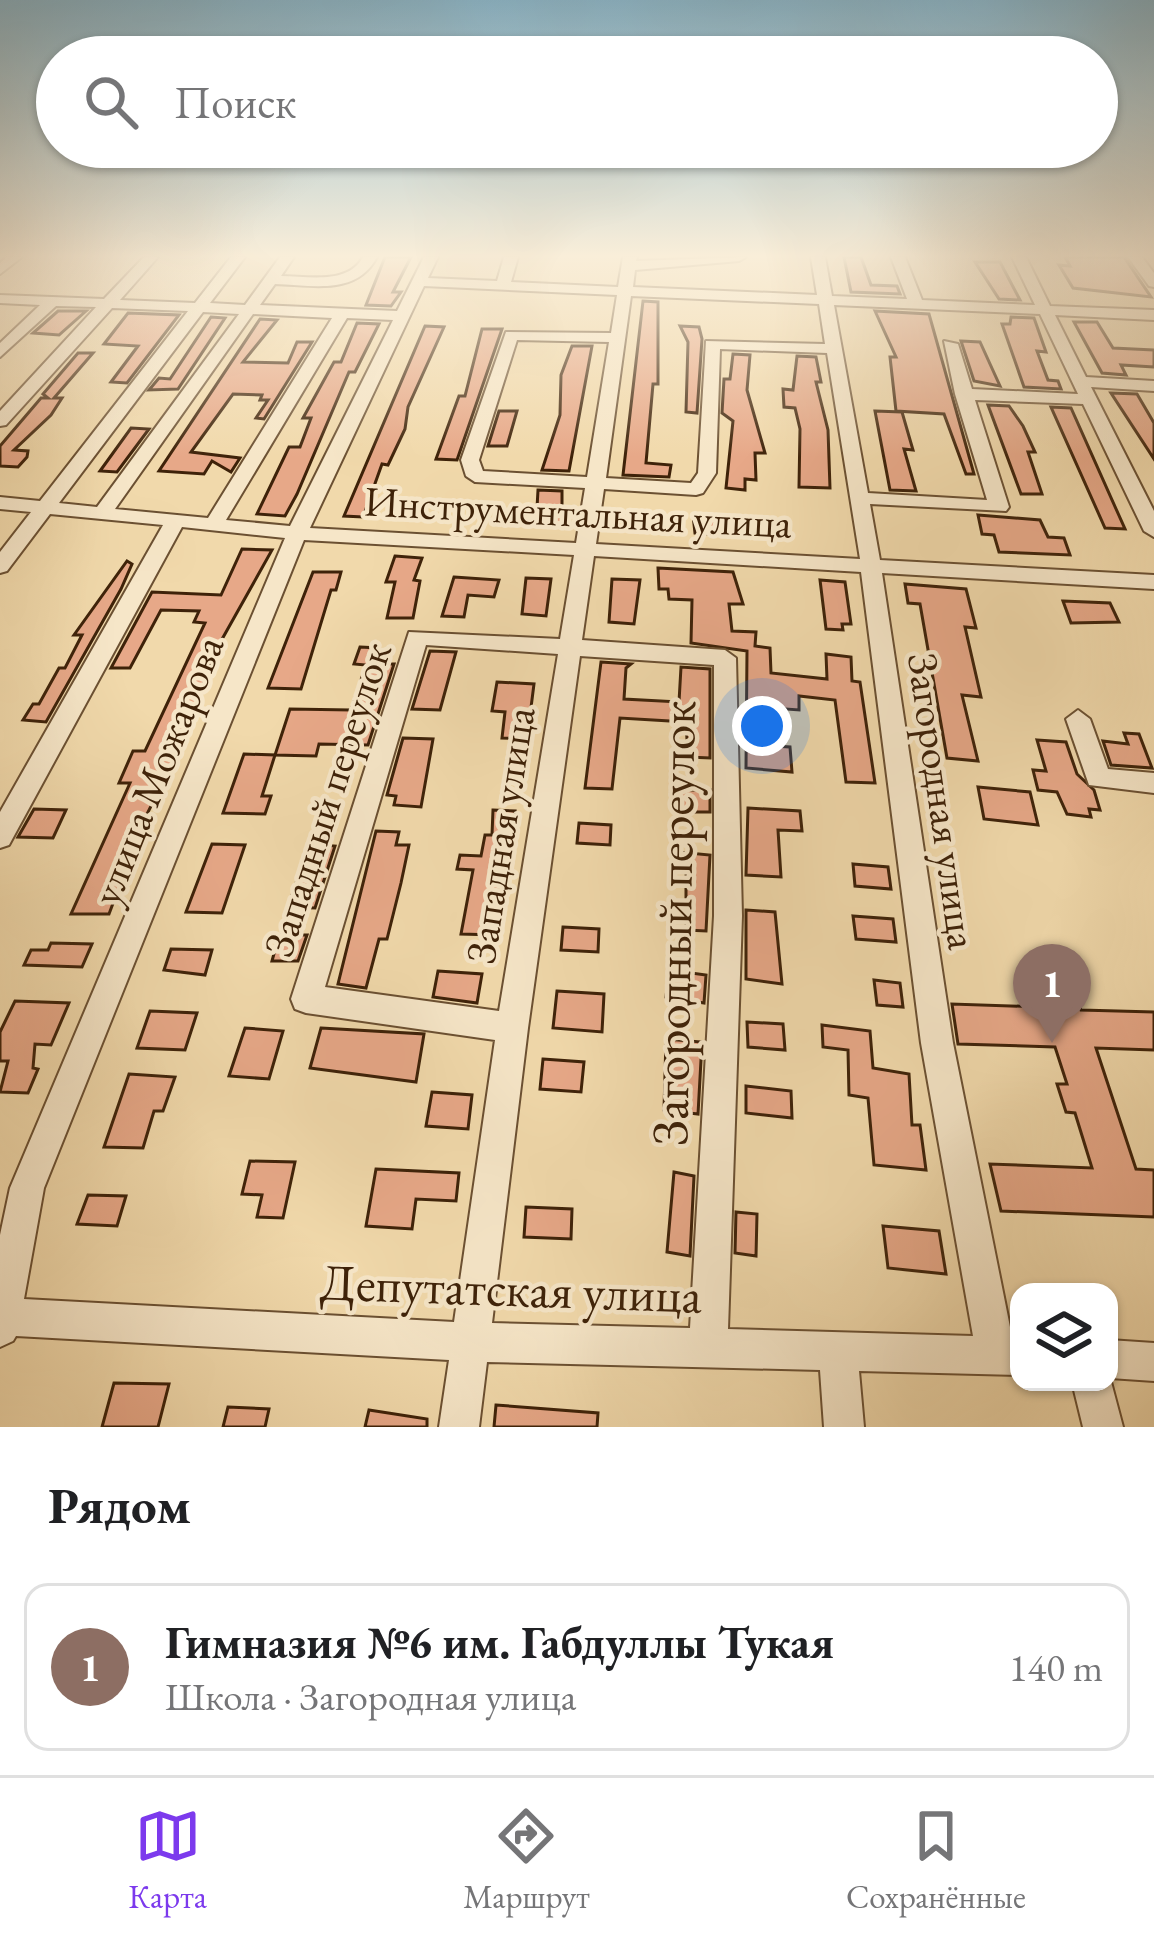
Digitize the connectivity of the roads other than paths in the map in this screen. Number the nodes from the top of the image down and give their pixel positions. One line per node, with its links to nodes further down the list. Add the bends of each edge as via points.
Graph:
1 (30, 324): 13 (street)
2 (91, 324): 18 (street)
3 (184, 324): 23 (street)
4 (241, 324): 24 (street)
5 (336, 324): 26 (street)
6 (399, 324): 28 (street, улица Можарова)
7 (618, 324): 10 (street, Западная улица)
8 (829, 324): 12 (street, Загородная улица)
9 (1055, 324): 14 (street)
10 (615, 338): 19 (street, Западная улица); 19 (street, via 512,335 469,465 475,476)
11 (950, 344): 16 (street)
12 (833, 350): 19 (street, via 712,344 704,483); 21 (street, Загородная улица)
13 (0, 352)
14 (1078, 381): 15 (street); 17 (street)
15 (1154, 386)
16 (963, 394): 17 (street); 21 (street, via 999,507)
17 (1088, 399): 20 (street)
18 (0, 421)
19 (593, 484): 29 (street, Западная улица)
20 (1144, 492): 27 (street)
21 (859, 498): 30 (street, Загородная улица)
22 (0, 502): 23 (street, Инструментальная улица)
23 (44, 506): 24 (street, Инструментальная улица); 31 (street)
24 (104, 512): 25 (street, Инструментальная улица)
25 (175, 522): 26 (street, Инструментальная улица); 36 (street)
26 (213, 526): 28 (street, Инструментальная улица)
27 (1154, 530)
28 (297, 533): 29 (street, Инструментальная улица); 38 (street, улица Можарова, via 27,1188)
29 (583, 548): 30 (street, Инструментальная улица); 33 (street, Западная улица)
30 (870, 563): 32 (street, Инструментальная улица); 42 (street, Загородная улица, via 937,1043)
31 (0, 566)
32 (1154, 582)
33 (572, 646): 37 (street, Западная улица); 37 (street, Западный переулок, via 417,638 306,999); 40 (street, Загородный переулок, via 725,658 728,916)
34 (1078, 718): 35 (street, via 1098,778)
35 (1154, 783)
36 (0, 837)
37 (512, 1028): 39 (street, Западная улица)
38 (1, 1320): 39 (street, Депутатская улица)
39 (470, 1342): 40 (street, Депутатская улица); 46 (street, Западная улица)
40 (708, 1344): 41 (street, Депутатская улица)
41 (838, 1354): 42 (street, Депутатская улица); 47 (street)
42 (1007, 1355)
43 (1118, 1360): 44 (street)
44 (1154, 1362)
45 (1094, 1391): 48 (street)
46 (459, 1427)
47 (844, 1427)
48 (1103, 1427)

